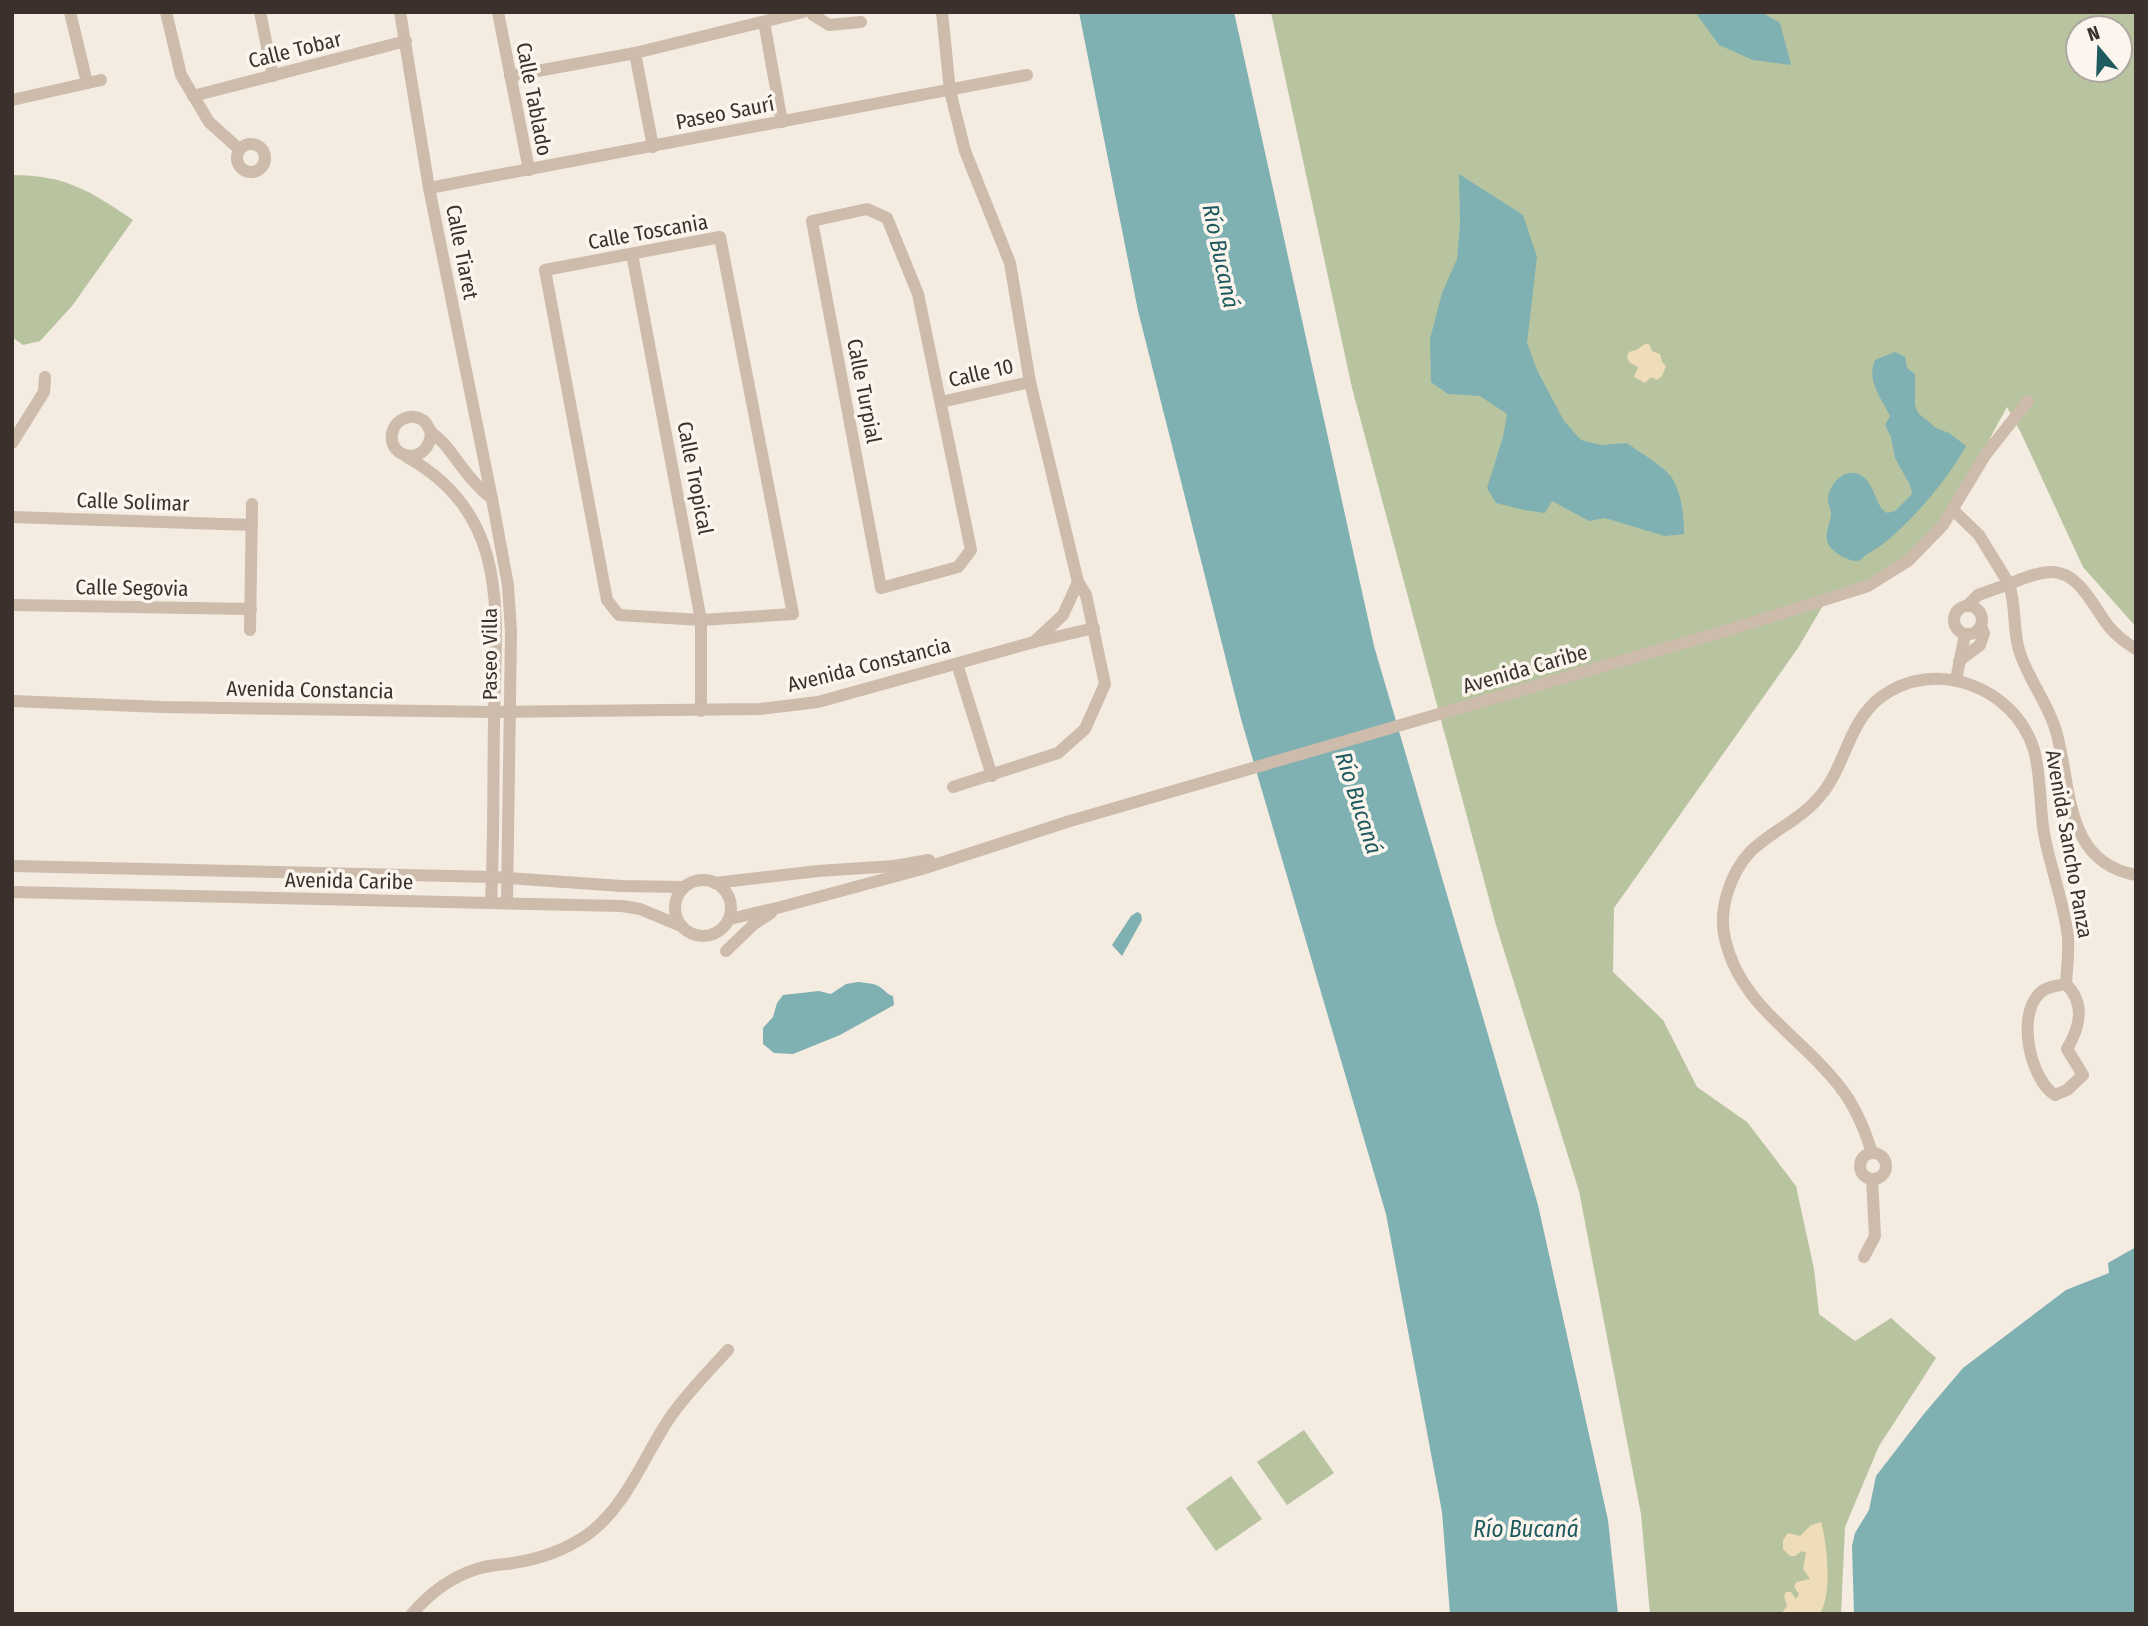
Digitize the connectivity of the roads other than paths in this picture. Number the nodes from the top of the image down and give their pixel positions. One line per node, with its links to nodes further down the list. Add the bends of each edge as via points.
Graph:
1 (70, 12): 17 (street)
2 (166, 12): 19 (street, via 181,75)
3 (260, 12): 14 (street)
4 (400, 12): 11 (street, Calle Tiaret)
5 (498, 12): 15 (street, Calle Tablado)
6 (803, 12): 9 (street)
7 (812, 12): 10 (street, via 829,25)
8 (942, 12): 18 (street)
9 (764, 22): 12 (street); 21 (street)
10 (861, 22)
11 (406, 41): 14 (street, Calle Tobar); 25 (street, Calle Tiaret)
12 (635, 53): 15 (street); 22 (street)
13 (1027, 75): 18 (street, Paseo Saurí)
14 (273, 76): 19 (street, Calle Tobar)
15 (510, 76): 24 (street, Calle Tablado)
16 (101, 80): 17 (street)
17 (87, 83): 20 (street)
18 (950, 91): 21 (street, Paseo Saurí); 28 (street, via 965,151 1010,263)
19 (193, 96): 23 (street, via 209,122)
20 (12, 100)
21 (782, 122): 22 (street, Paseo Saurí)
22 (653, 148): 24 (street, Paseo Saurí)
23 (239, 149)
24 (529, 170): 25 (street, Paseo Saurí)
25 (429, 188): 33 (street, Calle Tiaret)
26 (632, 254): 46 (street, Calle Tropical); 46 (street, Calle Toscania, via 545,270 598,556 607,600 619,615); 46 (street, Calle Toscania, via 720,237 793,614)
27 (45, 377): 32 (street, via 44,392)
28 (1030, 382): 30 (street, Calle 10); 41 (street)
29 (2028, 401): 38 (street, Avenida Caribe, via 1986,454)
30 (941, 402): 30 (street, Calle Turpial, via 971,551 958,567 881,588 811,221 867,209 887,218 918,294)
31 (431, 431): 34 (street, via 425,451); 34 (street, via 417,417 397,422 391,441); 35 (street)
32 (12, 443)
33 (481, 446): 35 (street, via 477,454); 36 (street, Calle Tiaret)
34 (406, 456): 59 (street, Paseo Villa, via 432,470 453,492 483,542 492,572 498,638)
35 (457, 462): 36 (street)
36 (492, 499): 57 (street, Paseo Villa, via 508,585)
37 (252, 503): 40 (street)
38 (1952, 509): 42 (street, via 1979,535); 62 (street, Avenida Caribe, via 1908,561 1868,586)
39 (12, 517): 40 (street, Calle Solimar)
40 (252, 525): 45 (street)
41 (1078, 582): 48 (street, via 1086,594); 51 (street, via 1063,615)
42 (2009, 584): 44 (street, via 1978,595); 52 (street, via 2032,575 2063,574 2079,586 2114,632); 64 (street, via 2018,649 2053,722 2078,828 2101,860)
43 (12, 605): 45 (street, Calle Segovia)
44 (1966, 606): 47 (street, via 1979,611); 50 (street, via 1954,619)
45 (251, 609): 49 (street)
46 (701, 620): 58 (street, Calle Tropical)
47 (1980, 627): 50 (street); 53 (street, via 1982,641)
48 (1094, 628): 51 (street, Avenida Constancia); 60 (street, via 1105,684 1085,729 1058,753)
49 (250, 629)
50 (1965, 634): 53 (street)
51 (1034, 642): 54 (street, Avenida Constancia)
52 (2136, 649)
53 (1959, 661): 55 (street)
54 (957, 664): 58 (street, Avenida Constancia, via 818,702); 60 (street)
55 (1956, 680): 76 (street, Avenida Sancho Panza, via 1987,692 2010,708 2034,751 2043,829 2067,932); 77 (street, Avenida Sancho Panza, via 1907,683 1870,706 1821,795 1752,851 1735,875 1724,908 1725,940 1748,990 1840,1087)
56 (12, 701): 59 (street, Avenida Constancia)
57 (509, 711): 58 (street, Avenida Constancia); 59 (street, Avenida Constancia); 66 (street, Paseo Villa)
58 (701, 711)
59 (494, 712): 65 (street, Paseo Villa)
60 (992, 776): 61 (street)
61 (953, 787)
62 (954, 858): 67 (street, Avenida Caribe); 72 (street, Avenida Caribe)
63 (12, 866): 65 (street, Avenida Caribe)
64 (2136, 875)
65 (493, 877): 66 (street, Avenida Caribe); 70 (street, Paseo Villa)
66 (508, 877): 68 (street, Avenida Caribe); 71 (street, Paseo Villa)
67 (715, 883): 68 (street, via 699,880); 73 (street, via 731,902)
68 (684, 887): 74 (street, via 675,910)
69 (12, 892): 70 (street, Avenida Caribe)
70 (491, 902): 71 (street, Avenida Caribe)
71 (507, 903): 74 (street, Avenida Caribe, via 622,906)
72 (780, 908): 73 (street, Avenida Caribe); 75 (street, via 754,924)
73 (730, 919): 74 (street, via 710,936 692,934)
74 (681, 926)
75 (726, 951)
76 (2066, 984): 76 (street, Avenida Sancho Panza, via 2040,992 2028,1031 2032,1061 2055,1095 2082,1075 2067,1049 2080,1018 2076,996)
77 (1872, 1153): 78 (street, via 1860,1164 1864,1175); 78 (street, via 1883,1158 1886,1166 1883,1174)
78 (1872, 1179): 79 (street, via 1875,1236)
79 (1864, 1257)
80 (728, 1350): 81 (street, via 670,1417 602,1523 554,1553 459,1576 441,1586)
81 (412, 1614)

